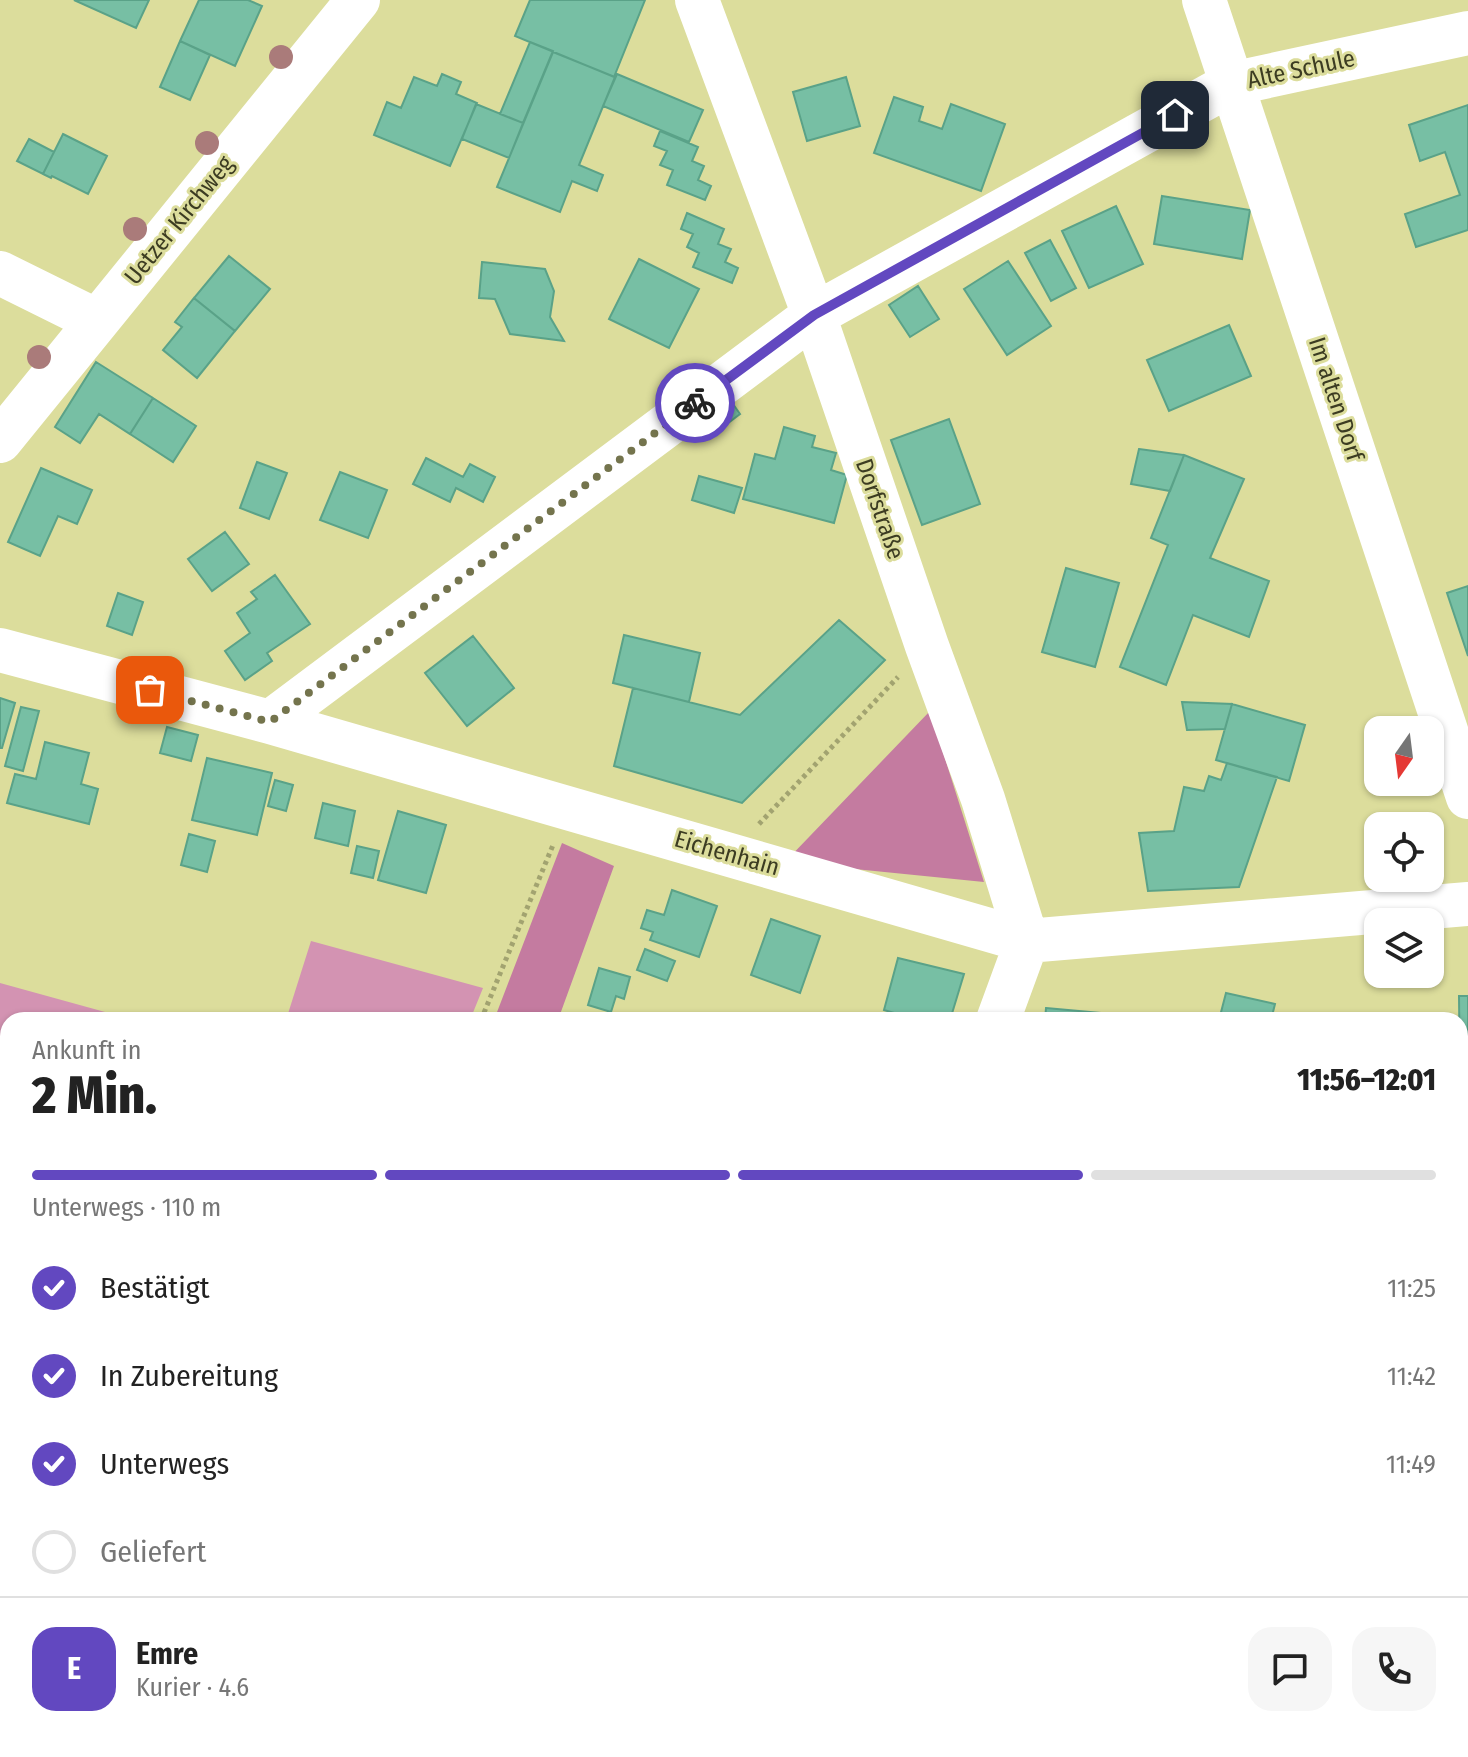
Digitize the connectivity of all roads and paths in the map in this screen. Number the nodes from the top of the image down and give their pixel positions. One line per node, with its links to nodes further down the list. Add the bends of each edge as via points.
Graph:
1 (358, 0): 8 (street, Uetzer Kirchweg)
2 (697, 0): 7 (street, Dorfstraße)
3 (1204, 0): 5 (street, Im alten Dorf)
4 (1468, 33): 5 (street, Alte Schule)
5 (1231, 84): 7 (street, Alte Schule); 13 (street, Im alten Dorf)
6 (0, 273): 8 (street)
7 (814, 315): 10 (street, Dorfstraße); 12 (street, Alte Schule)
8 (97, 321): 9 (street, Uetzer Kirchweg)
9 (0, 441)
10 (927, 646): 15 (path); 17 (street, Dorfstraße)
11 (0, 650): 12 (street, Eichenhain)
12 (270, 722): 14 (street, Eichenhain)
13 (1468, 797)
14 (568, 807): 15 (street, Eichenhain); 18 (path)
15 (731, 854): 17 (street, Eichenhain)
16 (1468, 904): 17 (street, Eichenhain)
17 (1027, 941): 19 (street)
18 (484, 1012)
19 (1001, 1012)

